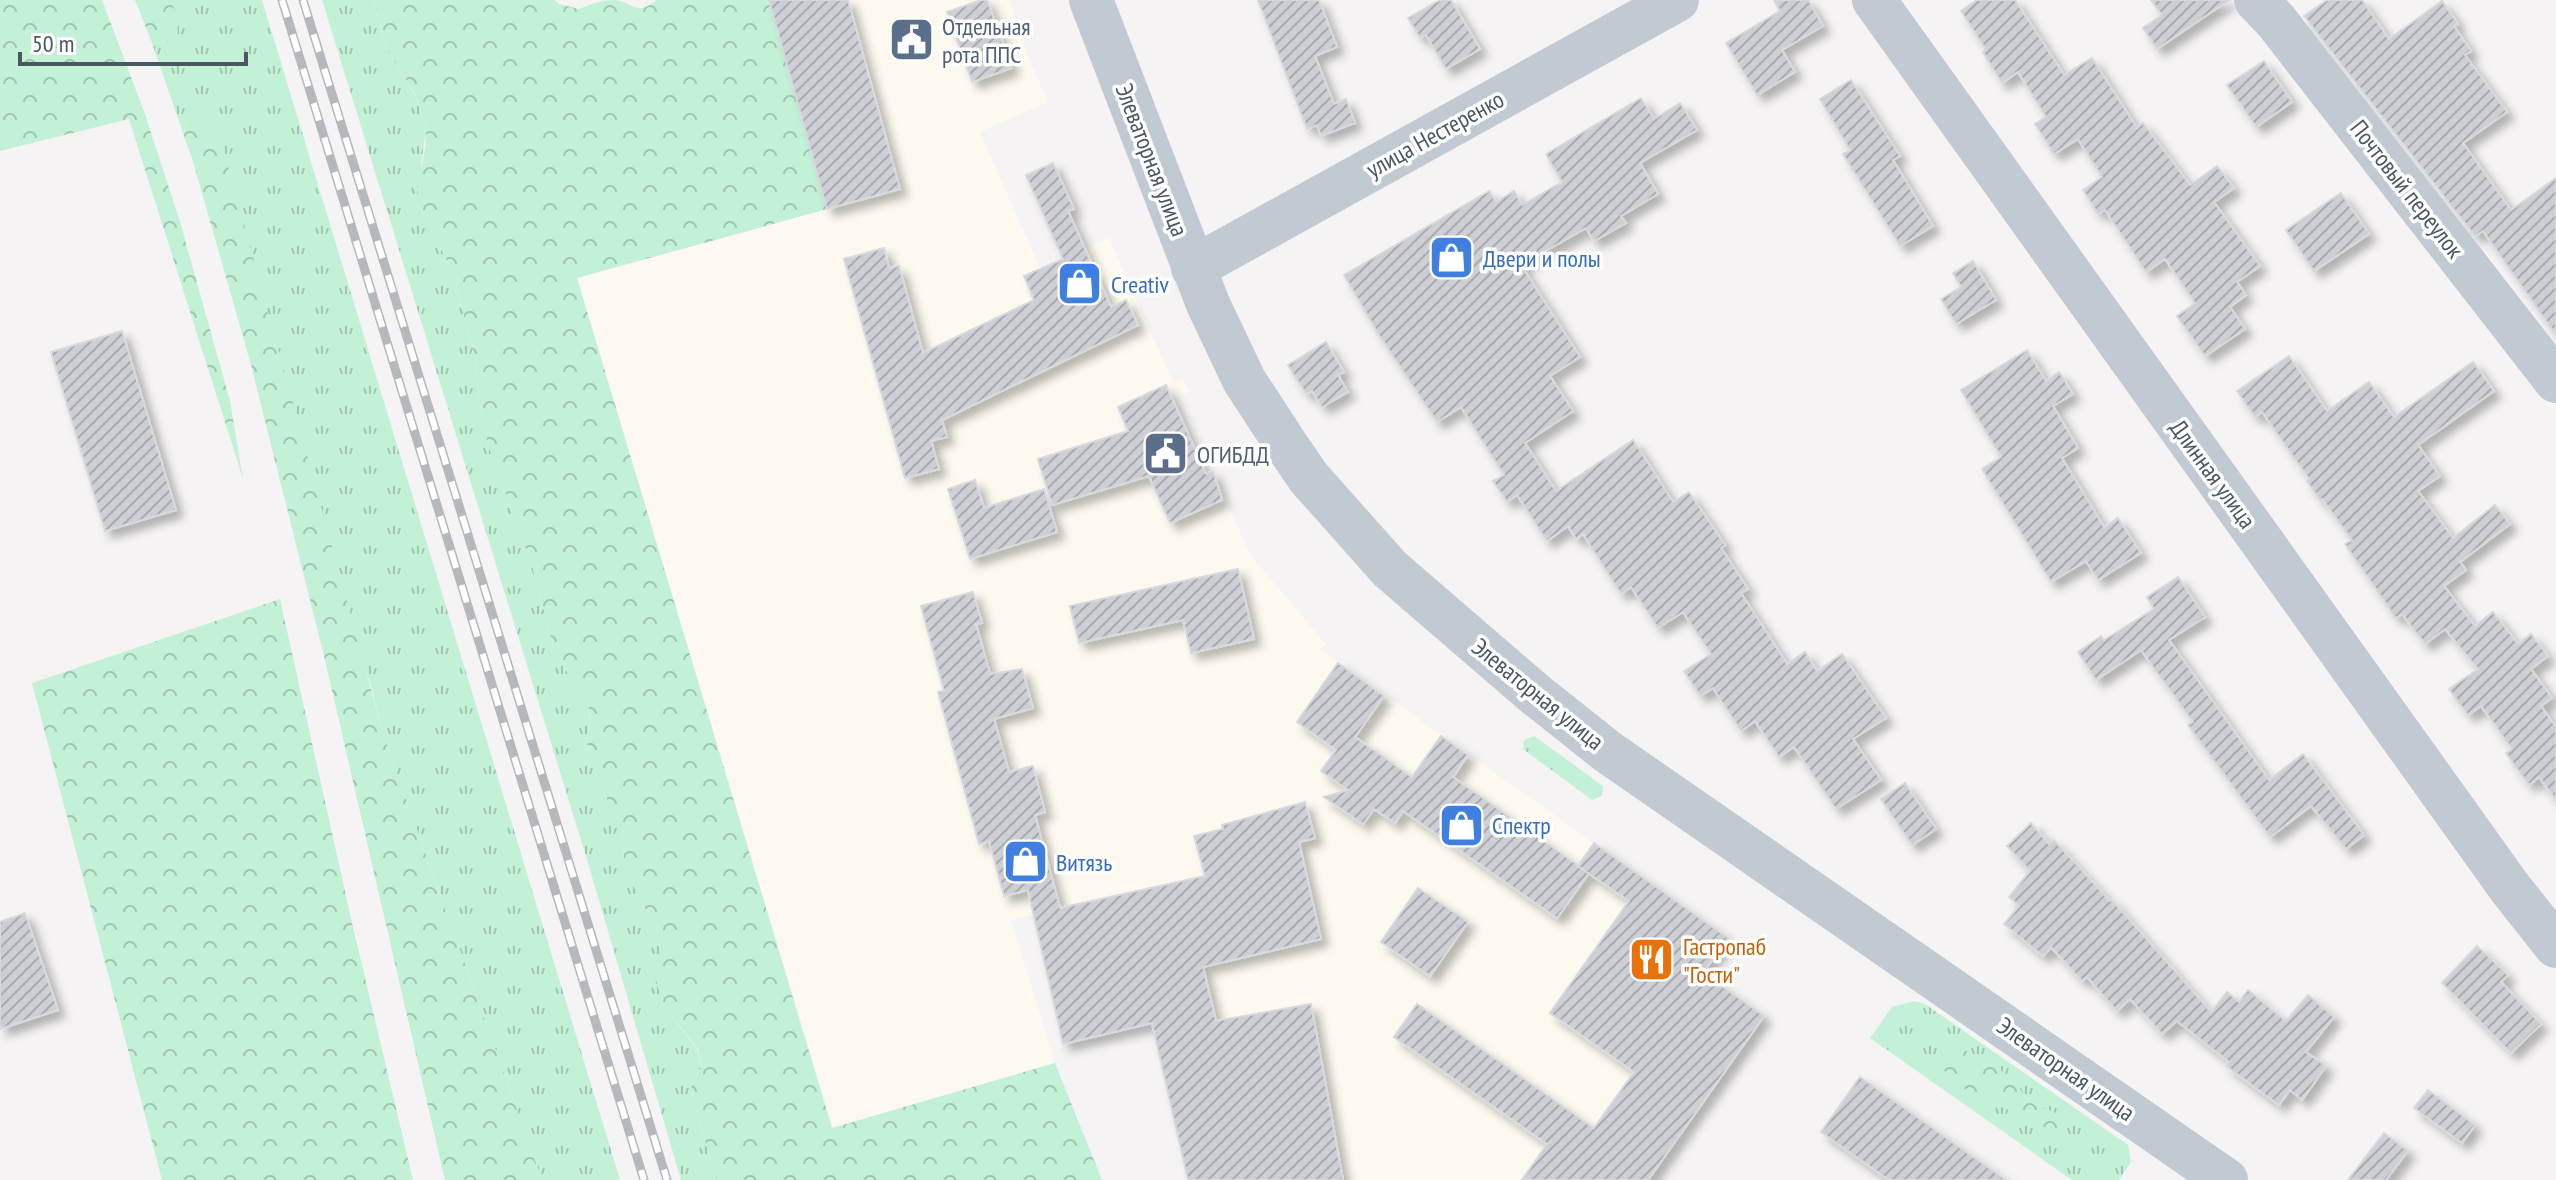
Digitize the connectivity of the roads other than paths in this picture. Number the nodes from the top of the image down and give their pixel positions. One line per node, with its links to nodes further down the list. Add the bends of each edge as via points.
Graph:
1 (1091, 0): 5 (street, Элеваторная улица)
2 (1677, 0): 5 (street, улица Нестеренко)
3 (1874, 0): 7 (street, Длинная улица)
4 (2256, 0): 6 (street, Почтовый переулок)
5 (1193, 268): 8 (street, Элеваторная улица, via 1244,380 1294,457 1355,532 1425,601 1608,752)
6 (2556, 381)
7 (2556, 946)
8 (2226, 1180)

